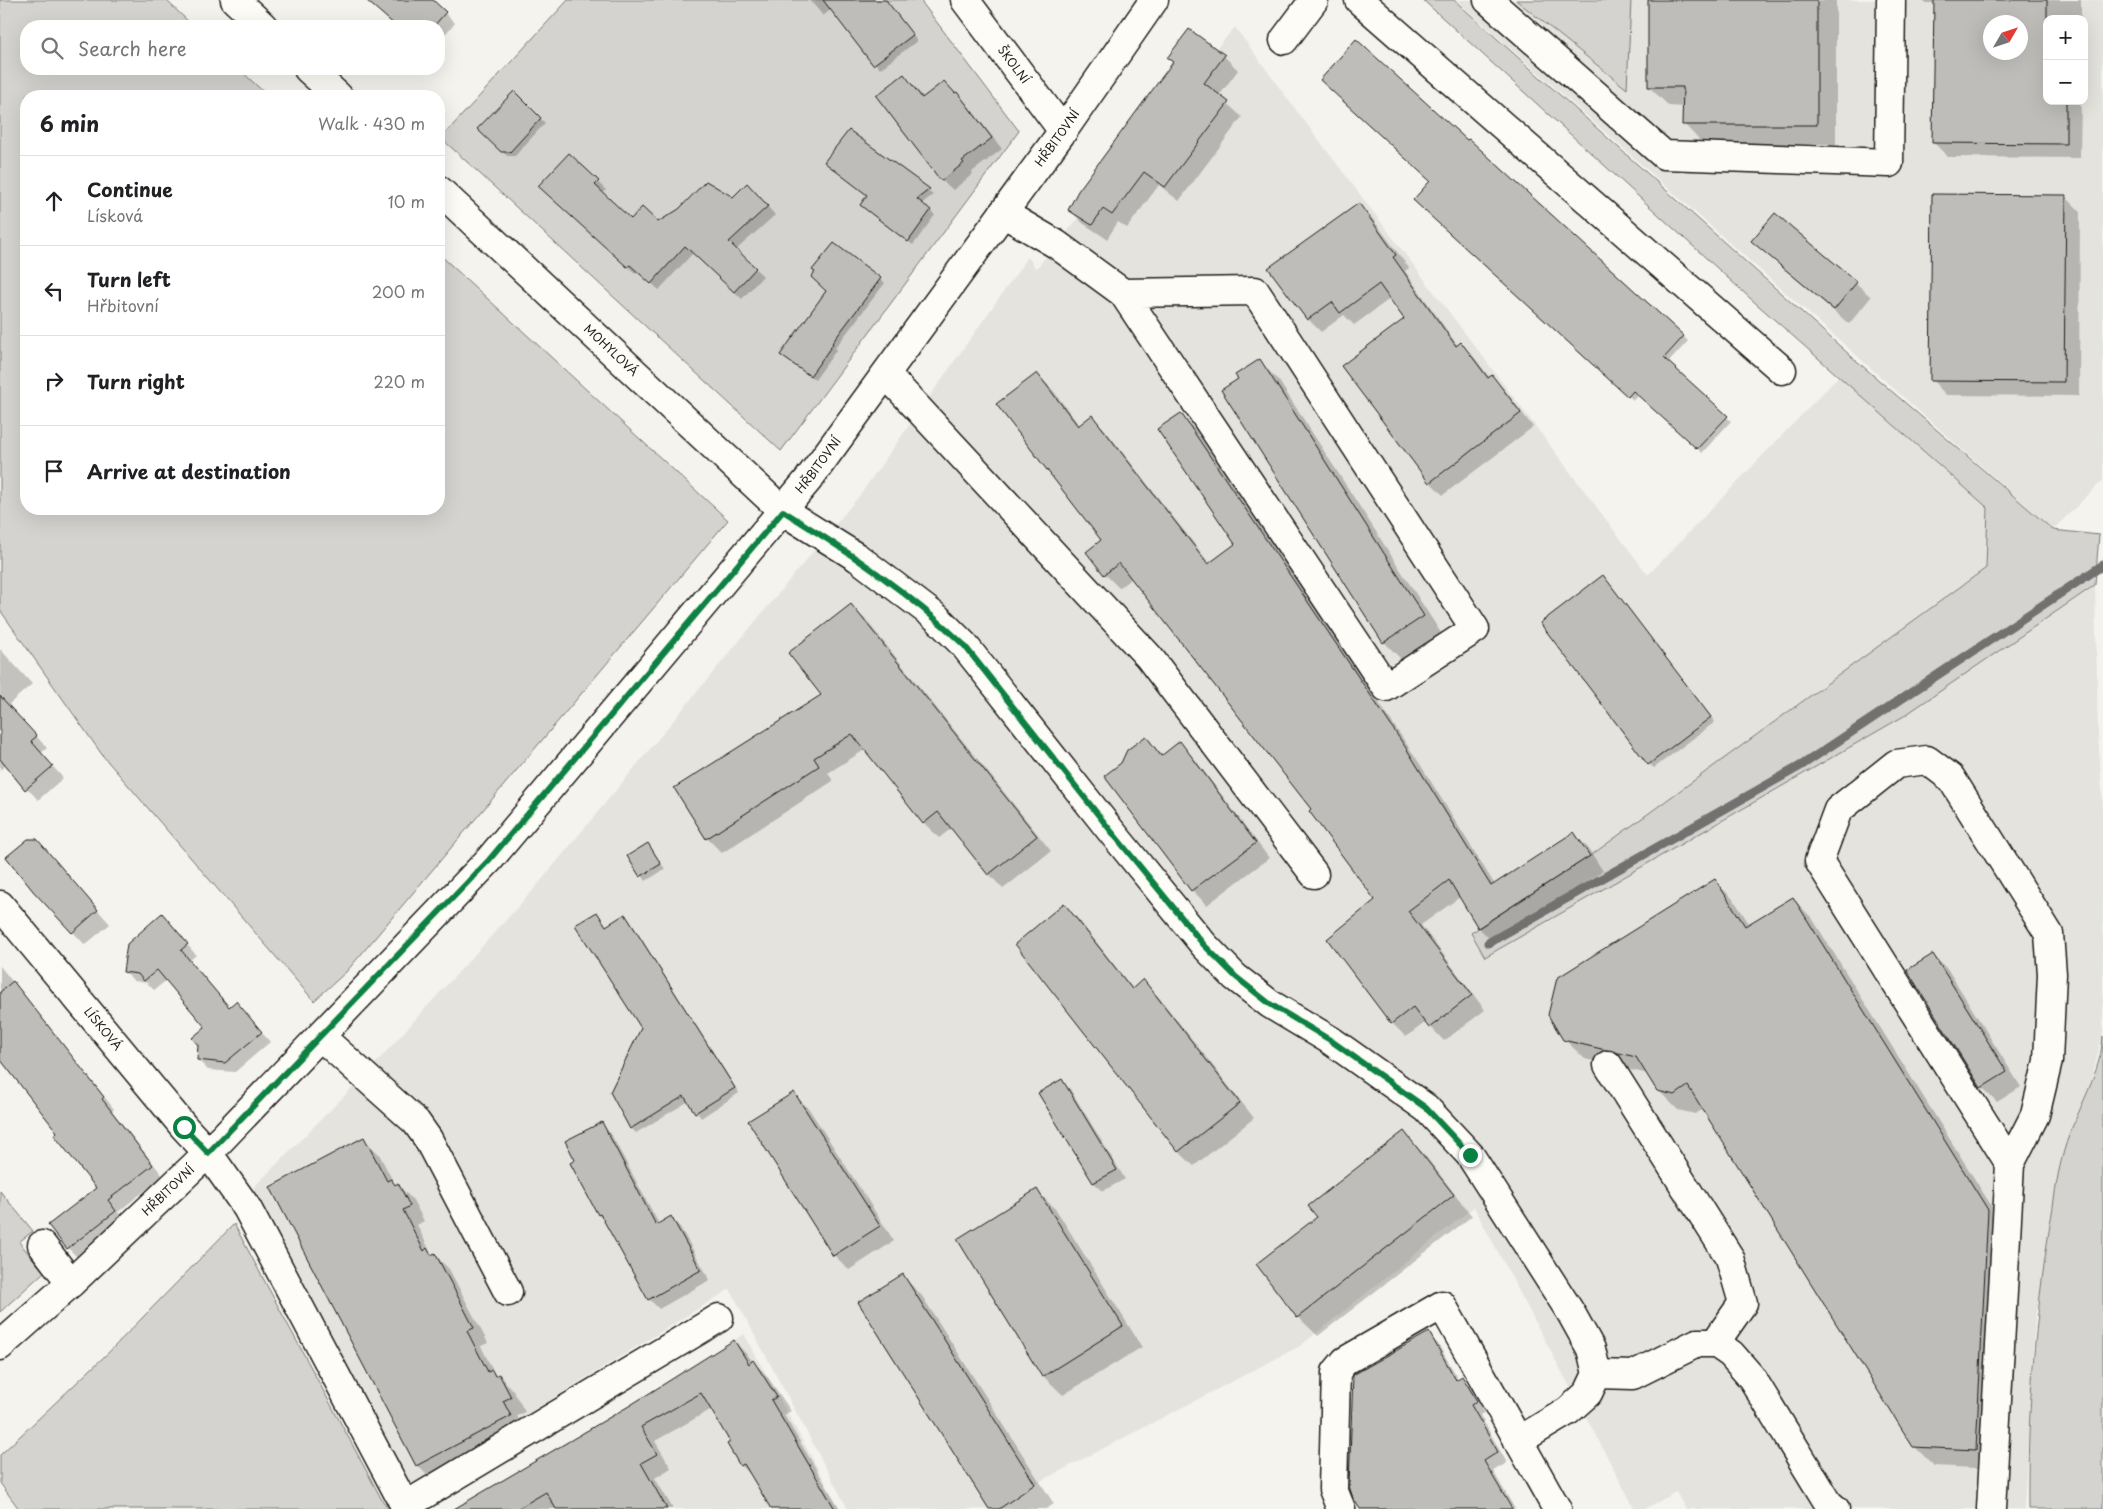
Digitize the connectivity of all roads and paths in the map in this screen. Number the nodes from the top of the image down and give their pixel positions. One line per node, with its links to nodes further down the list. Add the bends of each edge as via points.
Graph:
1 (235, 0): 8 (street)
2 (965, 0): 12 (street, ŠKOLNÍ)
3 (1154, 0): 12 (street, HŘBITOVNÍ)
4 (1314, 0): 9 (street)
5 (1359, 0): 16 (street)
6 (1488, 0): 7 (street, via 1664,155 1889,163)
7 (1891, 0)
8 (257, 20)
9 (1284, 40)
10 (315, 75): 11 (street)
11 (331, 90)
12 (1063, 131): 14 (street, HŘBITOVNÍ)
13 (445, 196): 18 (street, MOHYLOVÁ)
14 (1003, 213): 15 (street, via 1056,244); 17 (street, HŘBITOVNÍ)
15 (1123, 293): 15 (street, via 1254,290 1475,629 1386,687)
16 (1782, 370)
17 (886, 374): 18 (street, HŘBITOVNÍ); 19 (street, via 1149,657)
18 (783, 511): 21 (street, HŘBITOVNÍ, via 489,860); 31 (street, MOHYLOVÁ, via 858,558 936,618 964,645 1204,945 1236,977 1270,1004 1330,1040 1426,1108 1470,1155 1571,1312 1591,1349)
19 (1314, 874)
20 (0, 905): 23 (street, LÍSKOVÁ)
21 (321, 1036): 23 (street, HŘBITOVNÍ); 27 (street, via 416,1122)
22 (1608, 1065): 29 (street, via 1730,1258 1743,1303)
23 (208, 1153): 26 (street, HŘBITOVNÍ); 33 (street, LÍSKOVÁ, via 247,1208)
24 (2010, 1164): 24 (street, via 1819,860 1838,810 1896,764 1927,760 1951,778 2048,934 2052,974 2048,1060 2035,1115); 37 (street)
25 (42, 1245): 26 (street)
26 (70, 1283): 30 (street, HŘBITOVNÍ)
27 (508, 1292)
28 (718, 1318): 33 (street)
29 (1715, 1343): 31 (street, via 1697,1343 1633,1375); 36 (street, via 1731,1354 1752,1378 1829,1504)
30 (0, 1346)
31 (1597, 1374): 32 (street, via 1588,1393 1568,1411)
32 (1518, 1441): 34 (street, via 1442,1305 1345,1361 1336,1372 1333,1489); 35 (street)
33 (405, 1508)
34 (1340, 1509)
35 (1557, 1509)
36 (1836, 1509)
37 (1991, 1509)

